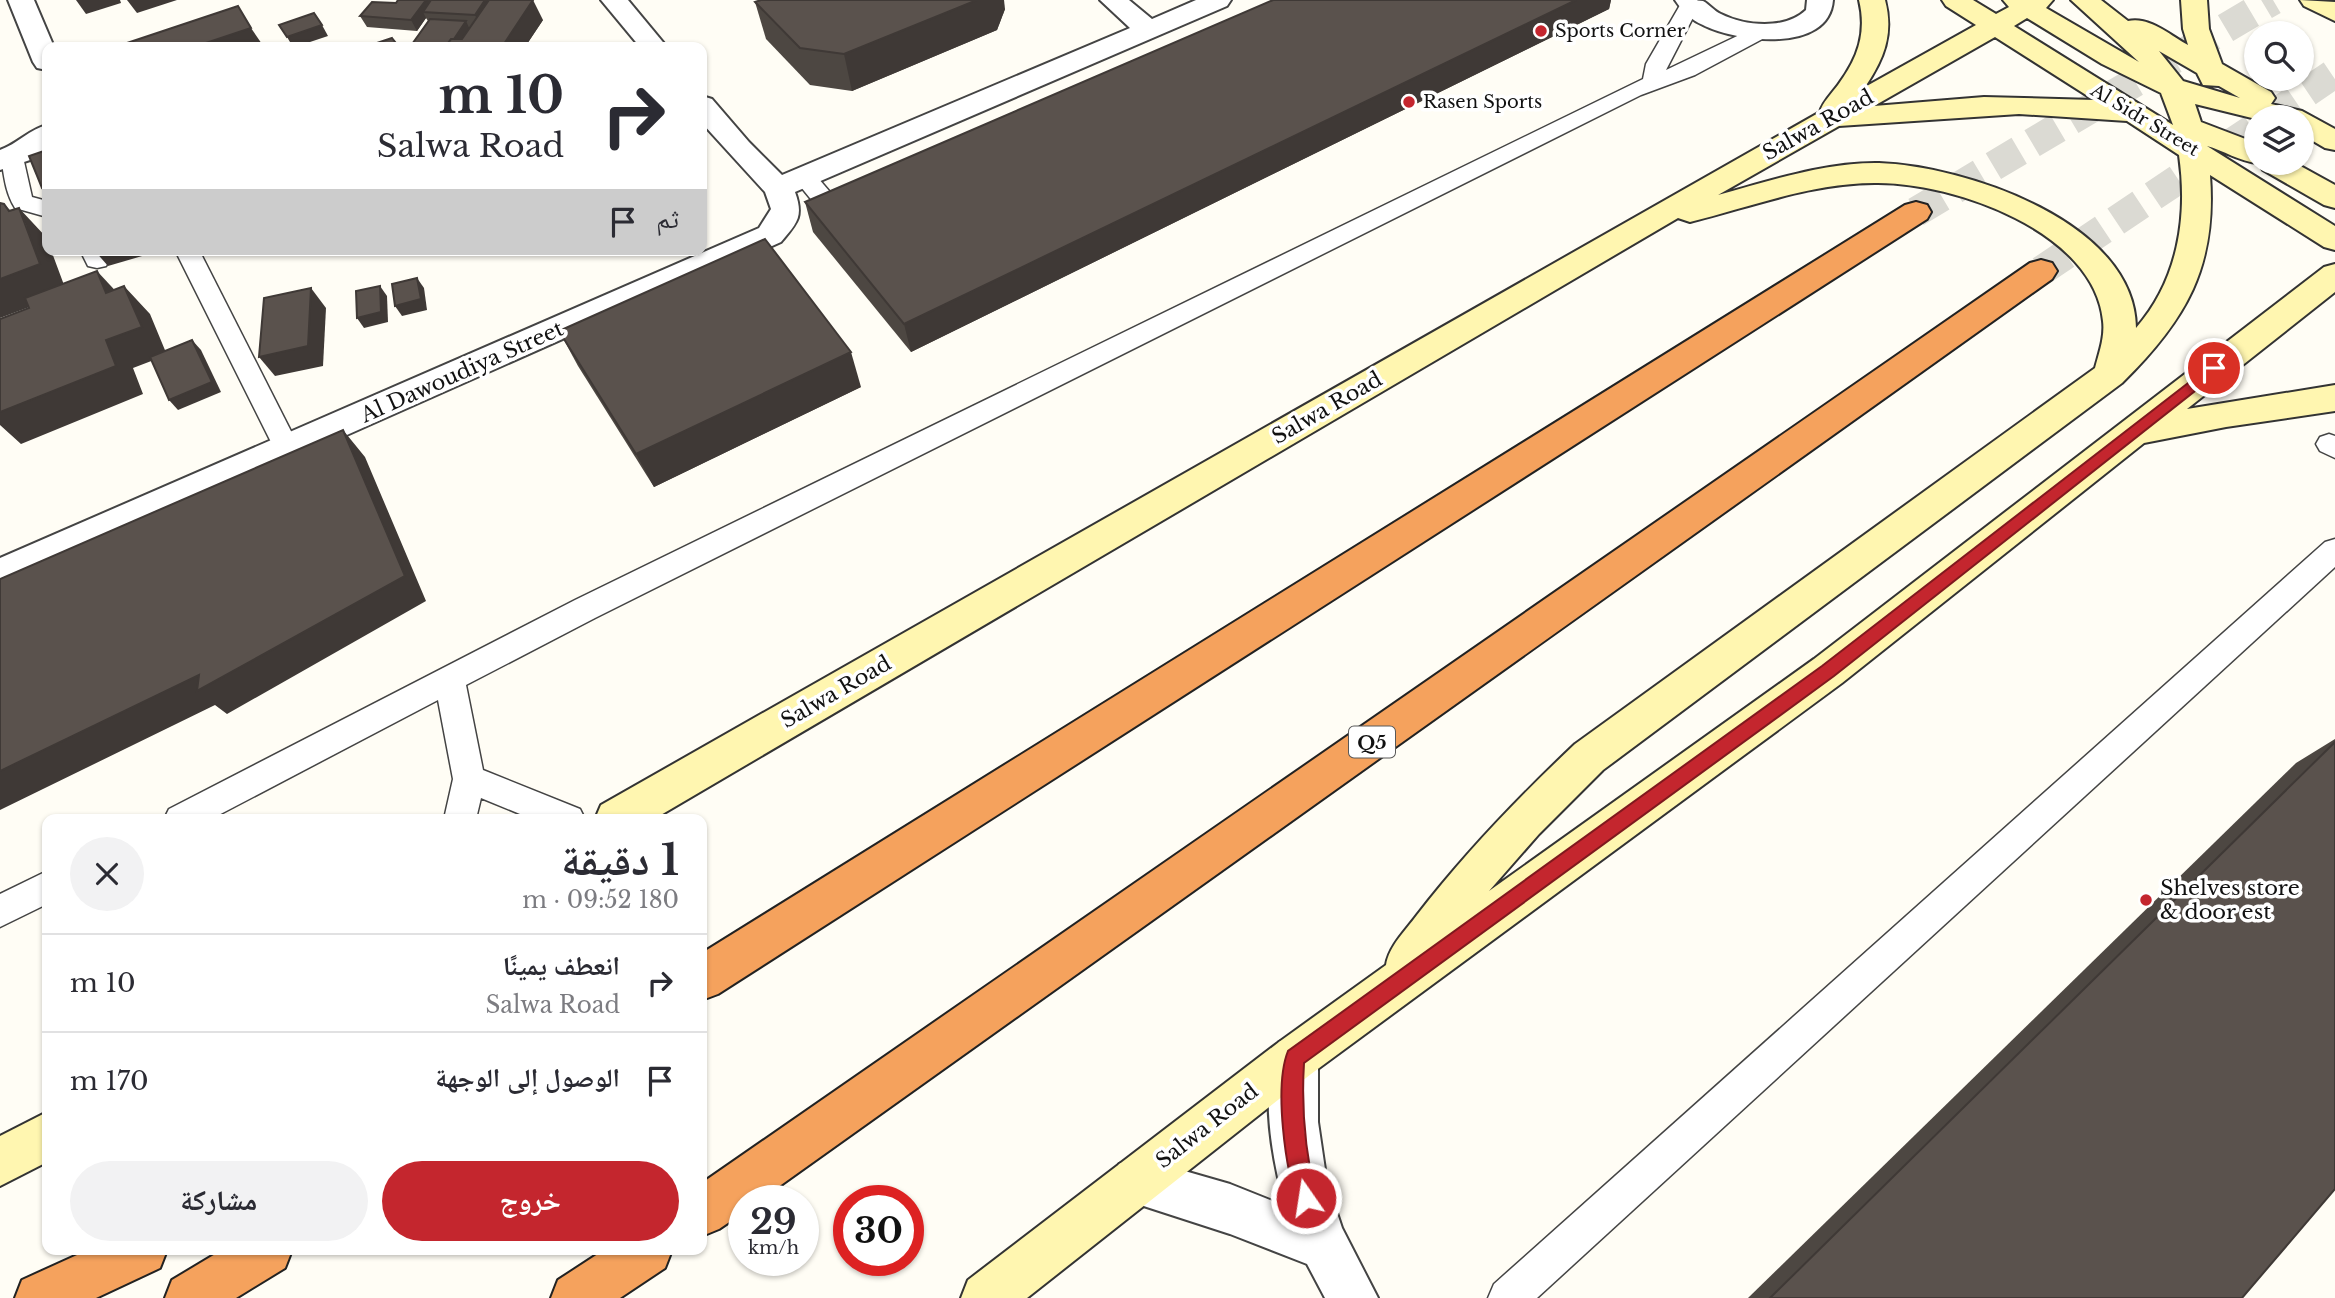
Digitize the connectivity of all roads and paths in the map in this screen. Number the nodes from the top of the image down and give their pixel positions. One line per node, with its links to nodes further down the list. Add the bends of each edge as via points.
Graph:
1 (21, 0): 19 (street)
2 (614, 0): 18 (street)
3 (1113, 0): 16 (street)
4 (1218, 0): 16 (street)
5 (1820, 0): 17 (street, via 1819,12 1804,25)
6 (1872, 0): 28 (main road, via 1877,31 1870,58)
7 (1955, 0): 15 (main road, Al Sidr Street)
8 (2084, 0): 22 (main road, via 2145,52)
9 (2090, 0): 20 (main road)
10 (2194, 0): 20 (main road, via 2196,29)
11 (2312, 0): 14 (main road)
12 (1689, 2): 17 (street, via 1708,18); 21 (lane, via 1657,64)
13 (2028, 2): 15 (main road, Salwa Road); 22 (main road, via 2111,59)
14 (2335, 13)
15 (1994, 25): 27 (main road, Al Sidr Street); 28 (main road, Salwa Road)
16 (1148, 29): 40 (street)
17 (1761, 32): 21 (lane, via 1686,71)
18 (650, 42)
19 (42, 50)
20 (2208, 68): 23 (main road); 24 (main road)
21 (1653, 82): 57 (lane, via 585,609)
22 (2173, 87): 23 (main road); 34 (main road)
23 (2224, 103): 25 (main road); 32 (main road)
24 (2272, 105)
25 (2244, 107)
26 (707, 111): 40 (street, via 739,149)
27 (2133, 114): 28 (main road, via 2060,106 1983,105); 34 (main road, Al Sidr Street)
28 (1827, 120): 45 (main road, Salwa Road)
29 (2314, 120): 30 (main road)
30 (2335, 121)
31 (2314, 128): 35 (main road)
32 (2244, 133)
33 (42, 138): 37 (street)
34 (2192, 139): 36 (main road); 47 (main road, Al Sidr Street); 51 (main road, via 2197,222 2179,291 2150,337)
35 (2335, 141)
36 (2244, 153)
37 (6, 159): 42 (lane, via 23,203)
38 (2278, 175): 46 (main road)
39 (2293, 175): 41 (main road)
40 (791, 182): 44 (lane); 54 (street, Al Dawoudiya Street, via 783,219 770,235)
41 (2335, 198)
42 (42, 208)
43 (1916, 212): 65 (highway)
44 (840, 219)
45 (1647, 222): 51 (main road, via 1847,175 1912,174 1976,189 2031,213 2078,247 2096,268 2110,289 2119,317); 62 (main road, Salwa Road)
46 (2335, 234)
47 (2335, 240)
48 (190, 256): 54 (lane)
49 (2041, 271): 71 (highway, Q5)
50 (2335, 275): 53 (main road, Salwa Road)
51 (2109, 374): 66 (main road, via 1589,757 1524,820 1462,891)
52 (2335, 397): 53 (main road)
53 (2131, 433): 66 (main road, Salwa Road, via 1828,671)
54 (288, 449): 56 (street, Al Dawoudiya Street)
55 (2335, 550): 84 (lane)
56 (0, 575)
57 (450, 681): 58 (lane); 59 (lane)
58 (469, 779): 60 (lane); 61 (lane)
59 (190, 814)
60 (461, 814)
61 (556, 814)
62 (625, 814)
63 (42, 890): 64 (lane)
64 (0, 911)
65 (707, 975)
66 (1384, 995): 67 (main road, Salwa Road)
67 (1295, 1058): 70 (main road, Salwa Road); 73 (street, via 1291,1104 1295,1150)
68 (42, 1139): 69 (main road)
69 (0, 1162)
70 (1136, 1181): 73 (street, via 1230,1209); 82 (main road, Salwa Road)
71 (720, 1199): 72 (highway)
72 (707, 1214)
73 (1324, 1246): 83 (street)
74 (131, 1255): 78 (highway)
75 (259, 1255): 79 (highway)
76 (640, 1255): 80 (highway)
77 (663, 1255): 81 (highway)
78 (40, 1298)
79 (190, 1298)
80 (576, 1298)
81 (616, 1298)
82 (986, 1298)
83 (1353, 1298)
84 (1508, 1298)

